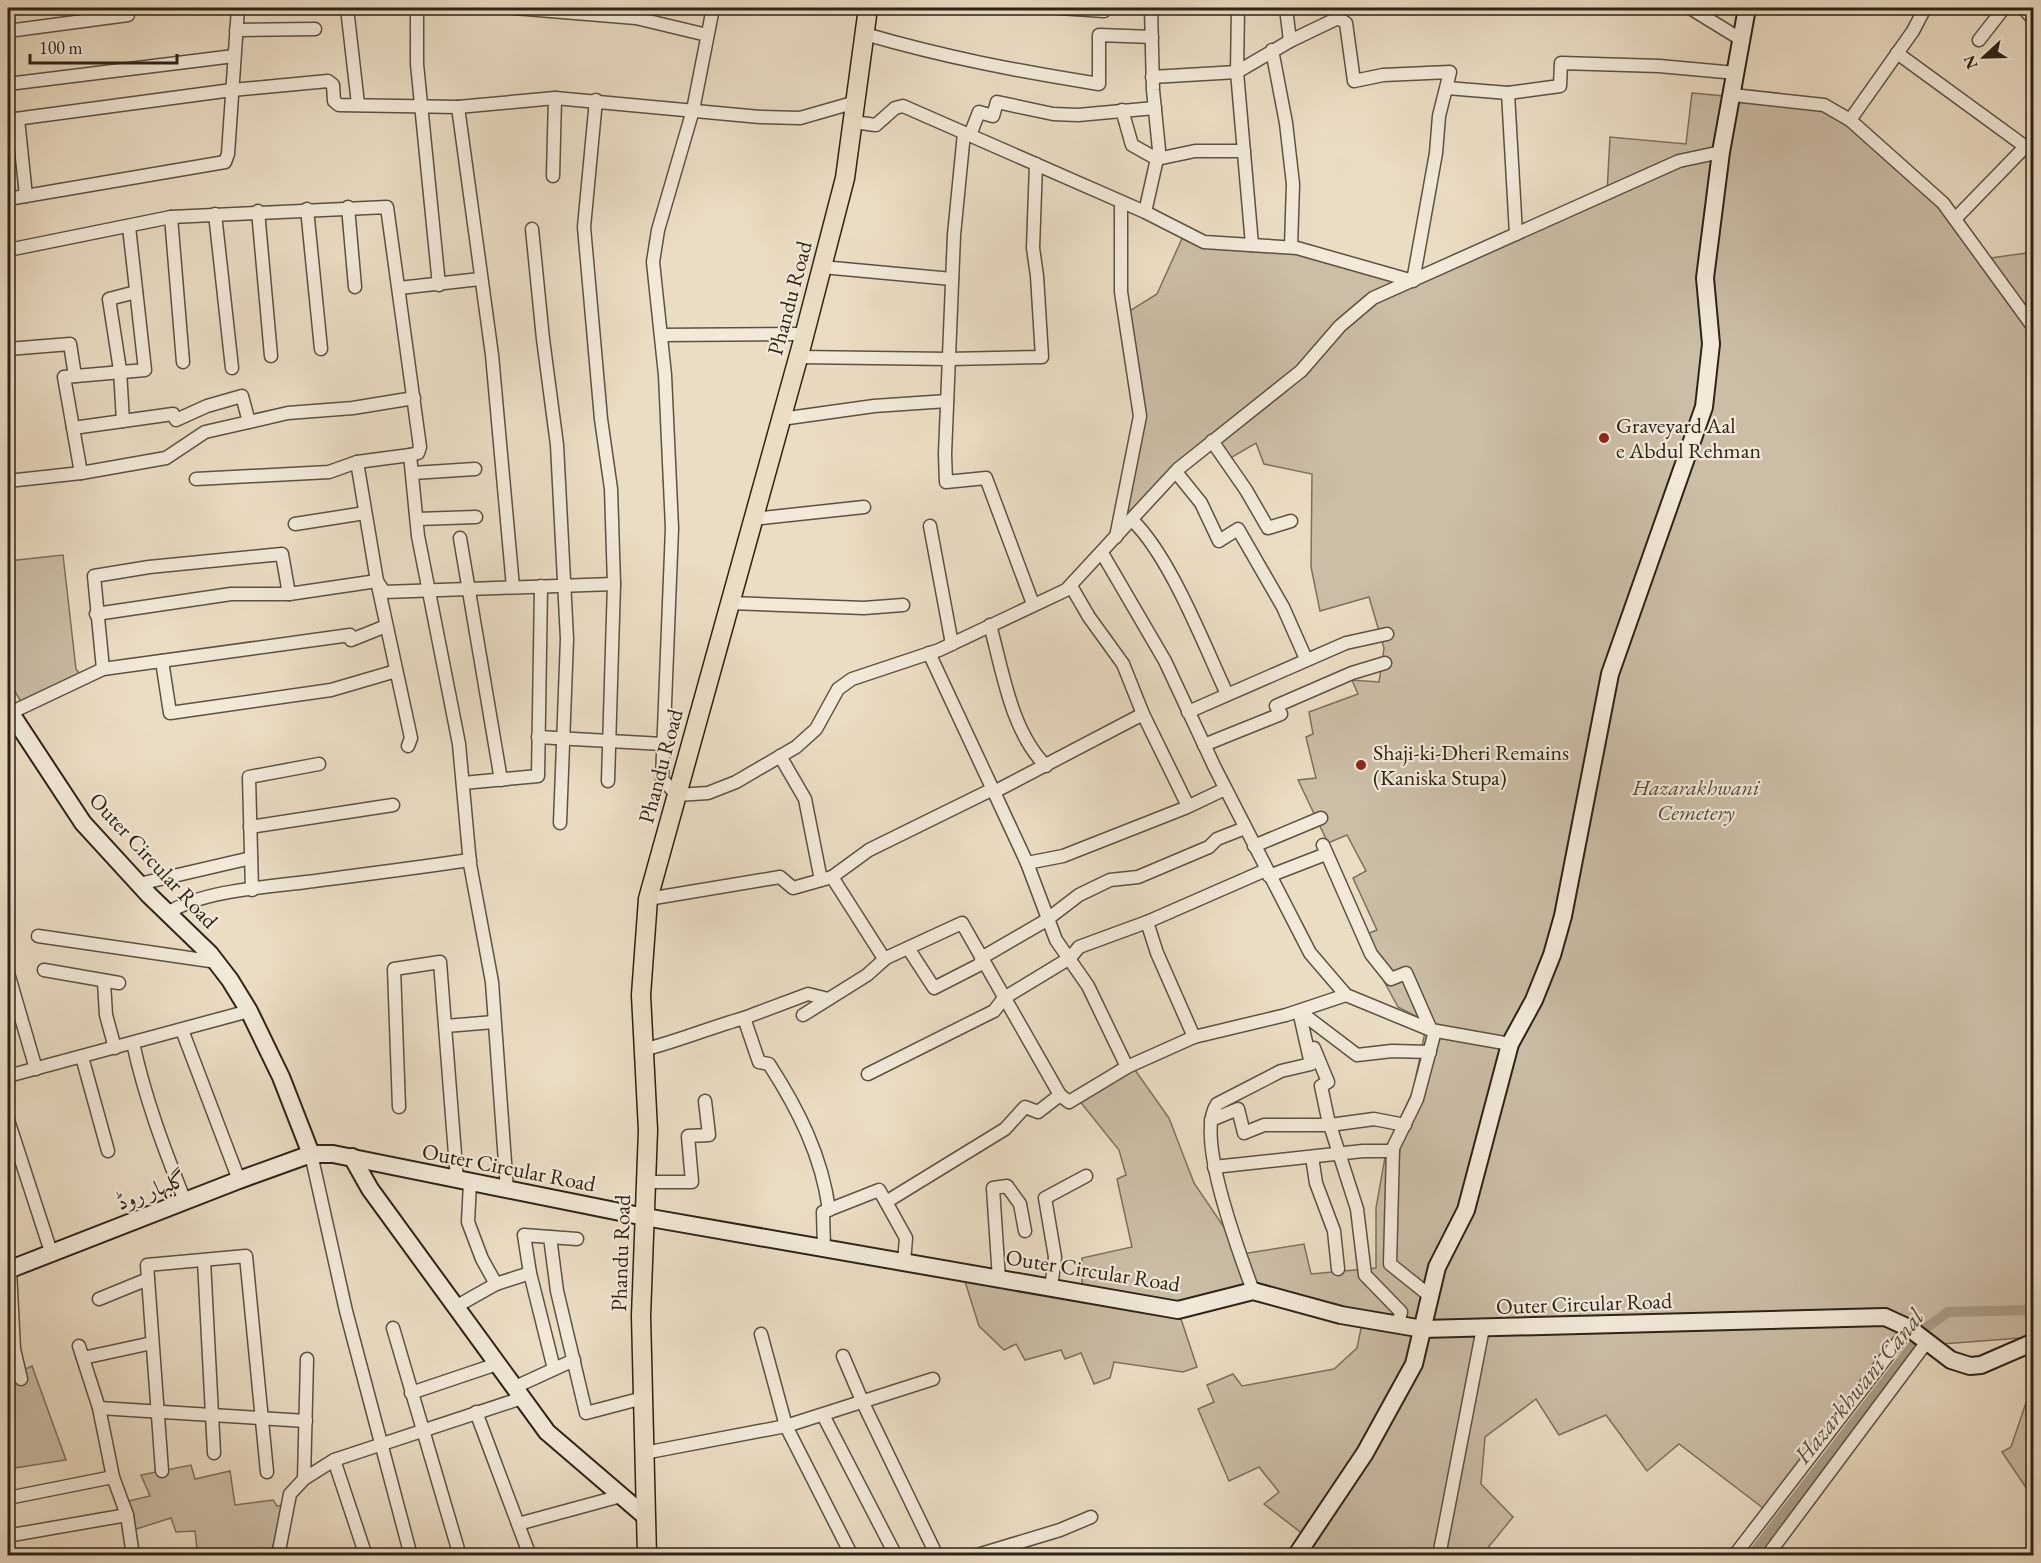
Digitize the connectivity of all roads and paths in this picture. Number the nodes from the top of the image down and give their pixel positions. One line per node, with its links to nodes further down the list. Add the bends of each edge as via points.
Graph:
1 (238, 8): 24 (street)
2 (347, 8): 46 (street)
3 (417, 8): 47 (street)
4 (514, 8): 5 (street)
5 (522, 8): 19 (street)
6 (713, 8): 27 (street)
7 (868, 8): 26 (main road, Phandu Road)
8 (1059, 8): 9 (street)
9 (1105, 8)
10 (1151, 8): 28 (street)
11 (1238, 8): 35 (street)
12 (1286, 8): 29 (street)
13 (1329, 8): 22 (street)
14 (1690, 8): 30 (street)
15 (1747, 8): 30 (main road)
16 (1924, 8): 33 (street)
17 (2004, 8): 31 (street)
18 (2023, 8): 21 (street)
19 (642, 13): 27 (street)
20 (128, 15): 25 (street)
21 (2034, 20)
22 (1328, 21): 29 (street); 39 (street, via 1338,18 1346,23 1354,81 1383,75 1450,72)
23 (315, 29): 24 (street)
24 (236, 30): 34 (street)
25 (8, 31)
26 (864, 34): 28 (street, via 938,56 1098,84 1099,35); 45 (main road, Phandu Road)
27 (707, 35): 50 (street)
28 (1152, 38): 37 (street)
29 (1290, 40): 32 (street)
30 (1742, 40): 36 (main road)
31 (1979, 40)
32 (1272, 50): 35 (street); 76 (street, via 1293,184)
33 (1897, 54): 53 (street); 56 (street)
34 (234, 56): 38 (street); 40 (street)
35 (1237, 72): 37 (street); 57 (street)
36 (1736, 73): 41 (street, via 1561,63 1560,87); 42 (main road)
37 (1152, 77): 49 (street)
38 (8, 84)
39 (1447, 88): 41 (street); 81 (street, via 1439,116)
40 (232, 90): 46 (street, via 328,81 333,86 336,104); 52 (street); 62 (street, via 225,162)
41 (1508, 93): 74 (street)
42 (1732, 95): 53 (street, via 1824,105); 58 (main road)
43 (555, 98): 44 (street); 48 (street); 61 (street)
44 (596, 100): 50 (street); 126 (street, via 585,227 601,419 611,489)
45 (856, 102): 50 (street, via 800,118); 54 (main road, Phandu Road)
46 (358, 104): 47 (street)
47 (422, 106): 48 (street); 82 (street)
48 (458, 108): 79 (street)
49 (1155, 108): 51 (street); 59 (street)
50 (693, 110): 88 (street, via 658,230 653,262)
51 (1122, 110): 55 (street, via 1053,114 997,102 993,116 979,112); 59 (street, via 1132,145)
52 (13, 120): 62 (street)
53 (1850, 120): 71 (street, via 1943,203)
54 (853, 122): 55 (street, via 876,125 903,106); 78 (main road, Phandu Road, via 845,178)
55 (967, 134): 60 (street); 80 (street)
56 (2030, 150): 71 (street)
57 (1244, 151): 59 (street, via 1195,151); 75 (street)
58 (1721, 152): 74 (street, via 1679,160); 208 (main road, via 1705,278 1711,344 1704,407 1610,674 1552,955)
59 (1157, 159): 68 (street)
60 (1036, 164): 64 (street); 93 (street, via 1033,248 1042,357)
61 (553, 176)
62 (26, 196): 63 (street)
63 (8, 199)
64 (1121, 202): 68 (street); 123 (street, via 1120,292 1140,416)
65 (348, 207): 66 (street); 83 (street); 84 (street, via 387,207)
66 (307, 209): 67 (street); 90 (street)
67 (258, 211): 69 (street); 91 (street)
68 (1144, 212): 75 (street, via 1204,242)
69 (215, 214): 70 (street); 95 (street)
70 (171, 217): 72 (street); 94 (street)
71 (1955, 219): 86 (street)
72 (129, 227): 77 (street); 85 (street)
73 (532, 229): 127 (street, via 557,445)
74 (1516, 234): 81 (street)
75 (1252, 245): 76 (street)
76 (1291, 247): 81 (street)
77 (8, 250)
78 (822, 267): 80 (street); 87 (main road, Phandu Road)
79 (480, 279): 82 (street); 130 (street, via 502,440)
80 (952, 279): 93 (street)
81 (1413, 281): 104 (street, via 1373,298 1340,326 1301,371)
82 (439, 285): 84 (street)
83 (355, 287)
84 (399, 288): 98 (street)
85 (136, 292): 96 (street, via 109,299); 96 (street, via 145,370)
86 (2034, 328)
87 (805, 334): 88 (street); 92 (main road, Phandu Road)
88 (661, 335): 155 (street, via 672,528)
89 (8, 341): 97 (street, via 8,349 70,344)
90 (321, 349)
91 (271, 356)
92 (798, 357): 93 (street); 100 (main road, Phandu Road)
93 (949, 359): 99 (street)
94 (183, 362)
95 (232, 368)
96 (120, 372): 97 (street); 101 (street)
97 (75, 376): 103 (street, via 64,377)
98 (414, 398): 102 (street); 105 (street, via 420,447 418,453)
99 (947, 401): 100 (street); 135 (street, via 946,482 986,478)
100 (781, 419): 117 (main road, Phandu Road)
101 (123, 421): 102 (street, via 173,414 176,420 242,396); 103 (street)
102 (249, 422): 109 (street, via 205,432 166,458)
103 (73, 428): 109 (street)
104 (1212, 441): 108 (street); 119 (street, via 1268,528)
105 (410, 455): 106 (street); 110 (street)
106 (357, 462): 111 (street, via 329,472); 114 (street)
107 (475, 469): 110 (street)
108 (1176, 472): 118 (street); 143 (street, via 1201,503 1219,541 1238,529)
109 (81, 473): 112 (street)
110 (412, 473): 116 (street)
111 (196, 479)
112 (8, 481)
113 (864, 507): 117 (street)
114 (365, 513): 120 (street); 125 (street)
115 (476, 517): 116 (street)
116 (417, 519): 132 (street)
117 (753, 519): 134 (main road, Phandu Road)
118 (1132, 520): 123 (street); 148 (street, via 1144,532 1172,579)
119 (1291, 520)
120 (295, 524)
121 (930, 526): 141 (street)
122 (460, 538): 131 (street)
123 (1116, 538): 124 (street)
124 (1102, 553): 129 (street); 150 (street, via 1165,661)
125 (376, 581): 132 (street, via 384,592); 133 (street); 139 (street)
126 (614, 584): 127 (street); 154 (street)
127 (562, 585): 128 (street); 153 (street, via 567,639)
128 (541, 586): 130 (street); 152 (street)
129 (1071, 586): 135 (street); 151 (street, via 1123,664)
130 (513, 587): 131 (street)
131 (469, 589): 132 (street); 161 (street)
132 (428, 590): 163 (street, via 459,744)
133 (289, 594): 137 (street, via 231,594); 137 (street, via 282,554 149,567 94,576)
134 (730, 603): 136 (street, via 864,608); 166 (main road, Phandu Road)
135 (1033, 604): 138 (street)
136 (903, 605)
137 (96, 614): 146 (street)
138 (990, 625): 141 (street); 160 (street, via 1017,719 1038,758)
139 (386, 626): 144 (street, via 351,640 350,635); 147 (street)
140 (1387, 634): 143 (street, via 1346,643)
141 (952, 644): 142 (street)
142 (929, 653): 158 (street, via 852,679 838,689 816,729); 165 (street)
143 (1306, 659): 148 (street)
144 (162, 661): 146 (street); 147 (street, via 170,713 331,690)
145 (1385, 663): 156 (street, via 1276,706 1281,714)
146 (103, 669): 149 (street)
147 (396, 671): 157 (street, via 411,738)
148 (1227, 694): 150 (street)
149 (9, 711): 179 (main road, Outer Circular Road, via 83,823)
150 (1188, 712): 156 (street)
151 (1143, 714): 160 (street); 168 (street)
152 (538, 737): 153 (street); 161 (street, via 536,778)
153 (562, 739): 154 (street); 170 (street)
154 (610, 741): 155 (street); 162 (street)
155 (663, 744): 166 (street, via 662,779)
156 (1204, 745): 164 (street)
157 (408, 746)
158 (780, 756): 166 (street, via 736,782 708,793); 178 (street, via 805,799)
159 (319, 764): 171 (street, via 249,777)
160 (1047, 766): 165 (street)
161 (501, 780): 163 (street)
162 (608, 781)
163 (463, 783): 175 (street)
164 (1225, 789): 168 (street); 172 (street)
165 (994, 791): 176 (street); 178 (street, via 869,850)
166 (677, 795): 181 (main road, Phandu Road)
167 (393, 805): 171 (street)
168 (1188, 806): 176 (street, via 1063,856)
169 (1321, 818): 173 (street)
170 (560, 823)
171 (250, 827): 174 (street)
172 (1245, 828): 173 (street); 183 (street, via 1138,877 1110,880 1079,895)
173 (1254, 846): 177 (street)
174 (251, 858): 179 (street); 180 (street)
175 (470, 860): 180 (street); 202 (street, via 492,982)
176 (1027, 863): 183 (street)
177 (1267, 873): 184 (street); 195 (street, via 1310,953); 205 (street, via 1324,850 1371,954 1391,979 1406,974)
178 (826, 878): 181 (street, via 793,888 780,877); 188 (street)
179 (139, 884): 182 (main road, Outer Circular Road)
180 (252, 890): 182 (street, via 177,907)
181 (648, 899): 210 (main road, Phandu Road, via 641,995)
182 (168, 913): 190 (main road, Outer Circular Road)
183 (1047, 919): 187 (street); 189 (street)
184 (1147, 922): 189 (street, via 1079,946); 206 (street)
185 (38, 936): 190 (street)
186 (908, 948): 187 (street, via 962,923); 187 (street, via 934,988 979,965); 188 (street)
187 (983, 957): 196 (street)
188 (886, 958): 197 (street)
189 (1070, 958): 196 (street); 213 (street)
190 (217, 962): 198 (main road, Outer Circular Road)
191 (44, 970): 193 (street)
192 (8, 973): 214 (street)
193 (104, 982): 194 (street); 209 (street, via 106,1015)
194 (119, 983)
195 (1346, 995): 199 (street); 205 (street)
196 (1005, 998): 215 (street, via 994,1011); 217 (street)
197 (828, 999): 200 (street); 201 (street, via 808,994)
198 (249, 1011): 204 (street); 226 (main road, Outer Circular Road, via 281,1077)
199 (1299, 1011): 206 (street); 211 (street, via 1357,1054); 221 (street, via 1311,1064 1281,1071 1242,1089 1217,1104); 222 (street, via 1328,1082 1322,1086)
200 (802, 1015)
201 (744, 1018): 210 (street); 238 (street, via 759,1062 769,1064 800,1116 825,1178)
202 (494, 1022): 203 (street); 235 (street)
203 (446, 1026): 219 (street, via 440,962 394,969); 233 (street)
204 (182, 1030): 207 (street); 232 (street)
205 (1433, 1031): 208 (street); 211 (street)
206 (1194, 1037): 213 (street)
207 (133, 1043): 209 (street); 236 (street, via 164,1150)
208 (1510, 1044): 255 (main road, via 1466,1210 1437,1267)
209 (115, 1048): 212 (street)
210 (643, 1050): 234 (main road, Phandu Road, via 648,1130)
211 (1430, 1052): 223 (street, via 1418,1099)
212 (82, 1057): 214 (street); 224 (street)
213 (1127, 1067): 217 (street, via 1069,1102)
214 (36, 1069): 216 (street)
215 (868, 1074)
216 (8, 1076)
217 (1060, 1095): 237 (street, via 1038,1112 1025,1107 1005,1129)
218 (705, 1101): 234 (street, via 709,1135 688,1136 692,1182)
219 (399, 1107)
220 (8, 1120): 244 (street)
221 (1211, 1120): 222 (street, via 1238,1110 1244,1133 1264,1125); 230 (street)
222 (1330, 1125): 223 (street, via 1374,1119); 227 (street)
223 (1405, 1125): 225 (street)
224 (108, 1151)
225 (1393, 1151): 227 (street); 255 (street, via 1390,1264)
226 (311, 1154): 228 (main road, Outer Circular Road); 232 (main road, گلبہار روڈ); 289 (street)
227 (1340, 1154): 229 (street); 258 (street, via 1357,1209 1365,1275 1401,1312)
228 (352, 1156): 233 (main road, Outer Circular Road); 257 (main road, via 370,1189)
229 (1312, 1157): 230 (street); 247 (street, via 1316,1183 1334,1231)
230 (1214, 1167): 254 (street)
231 (1086, 1176): 253 (street, via 1045,1198 1055,1257)
232 (239, 1179): 236 (main road, گلبہار روڈ)
233 (463, 1181): 235 (main road, Outer Circular Road); 252 (street, via 468,1222)
234 (646, 1182): 239 (main road, Phandu Road)
235 (507, 1190): 239 (main road, Outer Circular Road)
236 (185, 1201): 244 (main road, گلبہار روڈ)
237 (886, 1202): 238 (street, via 879,1190); 246 (street, via 906,1238)
238 (829, 1210): 243 (street, via 823,1212)
239 (645, 1216): 243 (main road, Outer Circular Road); 278 (main road, Phandu Road)
240 (1025, 1231): 251 (street, via 1020,1203 1007,1186 993,1188)
241 (550, 1237): 242 (street); 249 (street, via 524,1235); 271 (street, via 557,1291)
242 (577, 1239)
243 (824, 1248): 246 (main road, Outer Circular Road)
244 (51, 1255): 248 (main road, گلبہار روڈ)
245 (204, 1261): 250 (street, via 148,1265); 283 (street); 285 (street, via 247,1256)
246 (904, 1262): 251 (main road, Outer Circular Road)
247 (1338, 1269)
248 (9, 1270): 274 (street, via 14,1349)
249 (530, 1273): 252 (street); 273 (street)
250 (148, 1279): 256 (street); 265 (street)
251 (999, 1279): 253 (main road, Outer Circular Road)
252 (496, 1284): 257 (street)
253 (1051, 1288): 254 (main road, Outer Circular Road, via 1178,1310)
254 (1253, 1291): 258 (main road, Outer Circular Road, via 1341,1315)
255 (1430, 1296): 262 (main road)
256 (99, 1299)
257 (457, 1306): 272 (main road)
258 (1398, 1325): 262 (main road, Outer Circular Road)
259 (393, 1328): 277 (street)
260 (1483, 1328): 261 (main road, Outer Circular Road, via 1886,1317); 262 (main road, Outer Circular Road); 316 (street)
261 (1909, 1328): 266 (main road, Outer Circular Road); 317 (street)
262 (1423, 1329): 315 (main road, via 1414,1364 1365,1453)
263 (760, 1334): 287 (street)
264 (2034, 1342): 266 (main road, Outer Circular Road, via 1982,1365 1970,1366 1951,1360)
265 (152, 1343): 269 (street); 282 (street)
266 (1926, 1343): 318 (street)
267 (79, 1346): 269 (street)
268 (843, 1356): 279 (street)
269 (83, 1358): 280 (street)
270 (307, 1359): 286 (street)
271 (574, 1360): 273 (street); 278 (street, via 586,1413)
272 (497, 1364): 276 (main road); 277 (street)
273 (554, 1369): 276 (street)
274 (21, 1379)
275 (933, 1379): 279 (street)
276 (518, 1393): 281 (street); 297 (main road, via 547,1432)
277 (411, 1394): 288 (street)
278 (643, 1398): 290 (main road, Phandu Road)
279 (863, 1403): 284 (street); 313 (street)
280 (99, 1408): 282 (street); 295 (street)
281 (476, 1412): 288 (street); 302 (street)
282 (157, 1413): 283 (street); 293 (street)
283 (212, 1415): 285 (street); 291 (street)
284 (823, 1415): 287 (street); 312 (street)
285 (261, 1418): 286 (street); 294 (street)
286 (306, 1421): 296 (street)
287 (786, 1426): 290 (street); 311 (street)
288 (422, 1430): 289 (street); 308 (street)
289 (380, 1443): 292 (street); 307 (street)
290 (644, 1453): 300 (main road, Phandu Road)
291 (214, 1454)
292 (334, 1460): 296 (street); 306 (street)
293 (162, 1472)
294 (267, 1472)
295 (113, 1477): 298 (street); 299 (street)
296 (304, 1479): 305 (street, via 290,1494)
297 (621, 1496): 300 (main road); 302 (street)
298 (8, 1498)
299 (127, 1515): 303 (street); 304 (street)
300 (646, 1517): 310 (main road, Phandu Road)
301 (1091, 1517): 314 (street)
302 (518, 1524): 309 (street)
303 (8, 1534)
304 (133, 1556)
305 (278, 1556)
306 (366, 1556)
307 (411, 1556)
308 (460, 1556)
309 (530, 1556)
310 (647, 1556)
311 (852, 1556)
312 (897, 1556)
313 (937, 1556)
314 (974, 1556)
315 (1296, 1556)
316 (1439, 1556)
317 (1734, 1556)
318 (1767, 1556)

